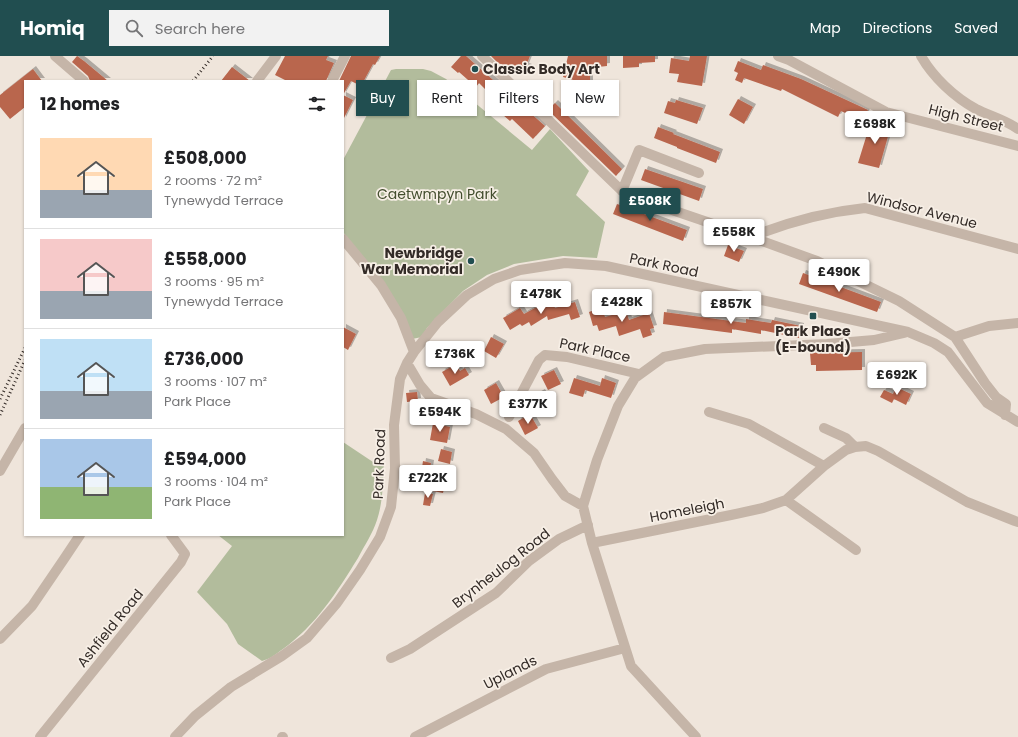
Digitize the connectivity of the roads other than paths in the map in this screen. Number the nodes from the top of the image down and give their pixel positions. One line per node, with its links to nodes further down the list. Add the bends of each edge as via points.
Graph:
1 (55, 56): 7 (street)
2 (276, 56): 8 (street)
3 (345, 56): 9 (street)
4 (482, 56): 13 (street)
5 (778, 56): 11 (street, High Street, via 886,112)
6 (920, 56): 10 (street, via 949,89 975,108)
7 (83, 80)
8 (258, 80)
9 (333, 80)
10 (1018, 128)
11 (1018, 146)
12 (699, 173): 13 (street, via 639,150)
13 (622, 191): 14 (street)
14 (751, 237): 16 (street, Windsor Avenue, via 779,226 841,210 865,208); 19 (street, via 817,261 899,301)
15 (344, 240): 20 (street, via 381,285 401,318)
16 (1018, 249)
17 (1018, 323): 19 (street, via 989,326)
18 (908, 332): 20 (street, Park Road, via 606,266 565,263 520,270 479,287 450,310); 22 (street, via 874,340 827,344 705,349 664,357); 24 (street, Park Road, via 948,352 987,403)
19 (955, 337): 24 (street, via 985,383 996,397 1006,404)
20 (414, 352): 21 (street, Park Road)
21 (407, 364): 33 (street, via 431,398 476,414 506,429 534,453 566,496); 44 (street, Park Road, via 400,379 394,425 395,468 391,506 380,537 360,570 337,604 307,638 231,687 195,716)
22 (639, 374): 25 (street, Park Place, via 567,357 545,355 539,360); 33 (street, via 618,406)
23 (710, 412): 30 (street, via 749,424)
24 (1005, 415): 26 (street, Park Road)
25 (509, 417)
26 (1018, 422)
27 (824, 428): 29 (street, via 846,438)
28 (24, 430): 31 (street)
29 (855, 447): 30 (street, Homeleigh, via 846,450); 34 (street, via 866,446 878,451 967,502)
30 (824, 466): 32 (street, Homeleigh)
31 (0, 471)
32 (786, 500): 38 (street, Homeleigh, via 763,508); 39 (street)
33 (583, 506): 35 (street)
34 (1018, 522)
35 (588, 525): 38 (street); 42 (street, Brynheulog Road, via 559,539 529,561 496,593 452,623)
36 (79, 536): 40 (street, via 32,606)
37 (172, 536): 43 (street, Ashfield Road, via 185,554 181,562)
38 (592, 543): 41 (street)
39 (856, 550)
40 (0, 639)
41 (625, 648): 45 (street, Uplands, via 546,669); 46 (street, via 631,666)
42 (391, 658)
43 (40, 737)
44 (175, 737)
45 (415, 737)
46 (696, 737)

